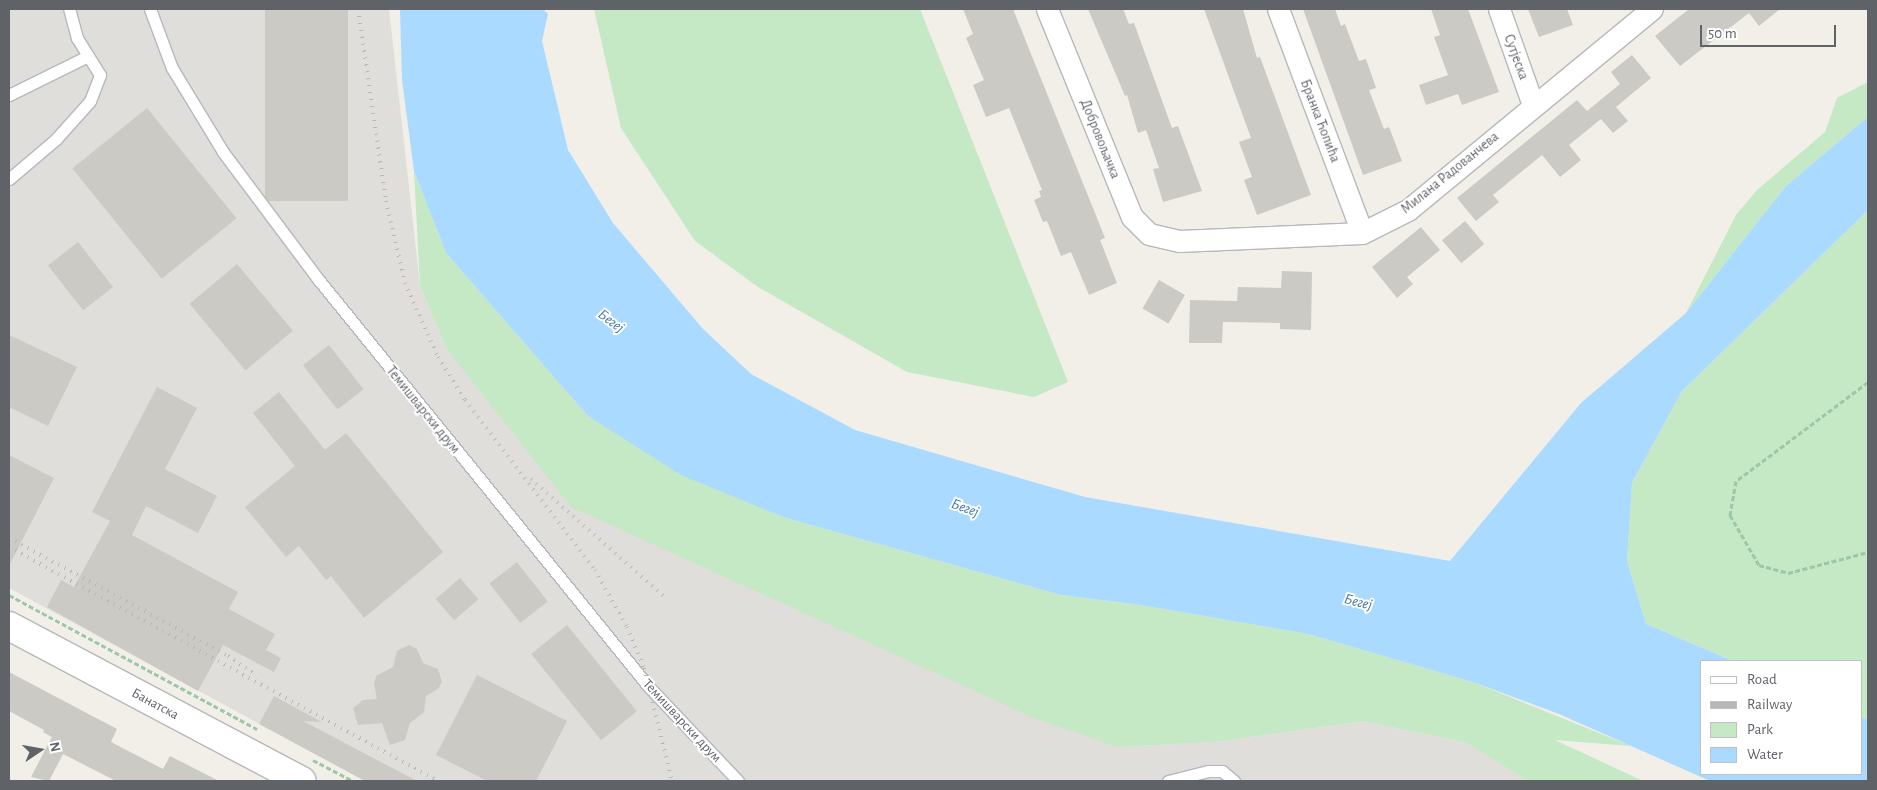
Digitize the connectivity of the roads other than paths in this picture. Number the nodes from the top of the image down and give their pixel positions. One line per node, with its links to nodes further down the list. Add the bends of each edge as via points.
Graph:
1 (69, 9): 7 (lane, via 77,38)
2 (150, 9): 15 (lane, Темишварски друм, via 172,68 223,152 318,279 648,686)
3 (1046, 9): 12 (street, Добровољачка, via 1132,217 1148,234)
4 (1278, 9): 11 (street, Бранка Ћопића)
5 (1499, 9): 9 (street, Сутјеска)
6 (1652, 9): 9 (street, Милана Радованчева)
7 (88, 56): 8 (lane); 10 (lane, via 100,75 90,100 56,139)
8 (9, 95)
9 (1533, 105): 11 (street, Милана Радованчева, via 1408,210)
10 (9, 179)
11 (1362, 233): 12 (street, Милана Радованчева)
12 (1179, 241)
13 (9, 626): 14 (main road, Банатска)
14 (306, 770)
15 (738, 781)
16 (1168, 781): 17 (lane, via 1208,771 1222,771)
17 (1234, 781)

